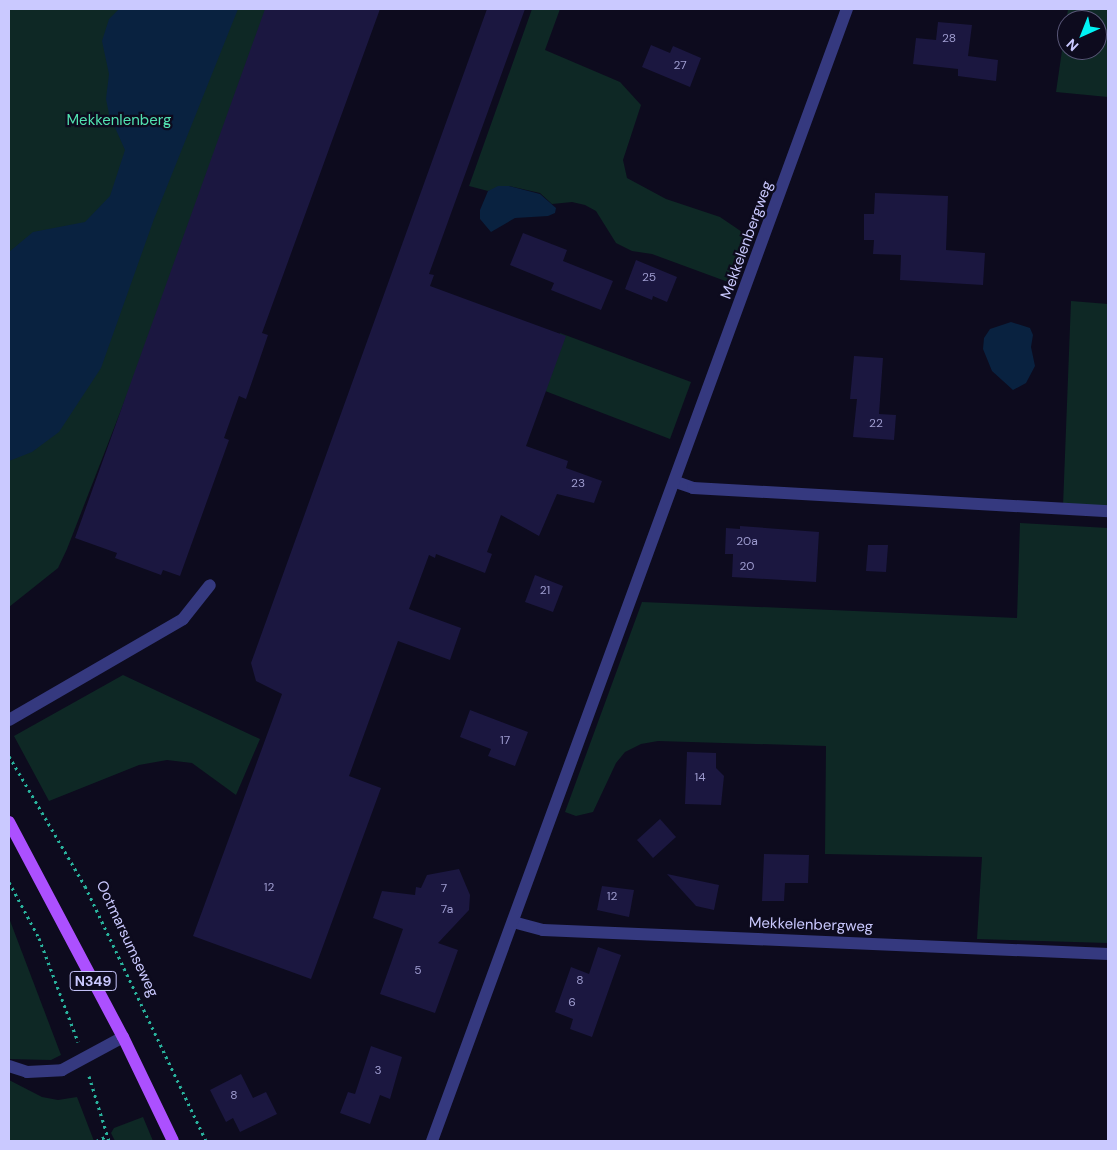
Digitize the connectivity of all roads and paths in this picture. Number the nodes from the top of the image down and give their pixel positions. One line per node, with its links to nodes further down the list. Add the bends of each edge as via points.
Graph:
1 (847, 9): 2 (street, Mekkelenbergweg)
2 (676, 482): 3 (street, via 693,488); 9 (street, Mekkelenbergweg)
3 (1108, 511)
4 (210, 585): 5 (street, via 183,619)
5 (9, 720)
6 (9, 756): 19 (path, Ootmarsumseweg, via 85,886)
7 (9, 822): 11 (main road, N349)
8 (9, 882): 12 (path, via 39,938)
9 (513, 922): 10 (street, Mekkelenbergweg, via 543,930); 20 (street, Mekkelenbergweg)
10 (1108, 954)
11 (124, 1037): 12 (street); 18 (main road, N349)
12 (84, 1059): 13 (street, via 62,1070 44,1073); 14 (path)
13 (9, 1066)
14 (107, 1136): 15 (path); 16 (path); 17 (path)
15 (96, 1141)
16 (104, 1141)
17 (109, 1141)
18 (173, 1141)
19 (206, 1141)
20 (432, 1141)

